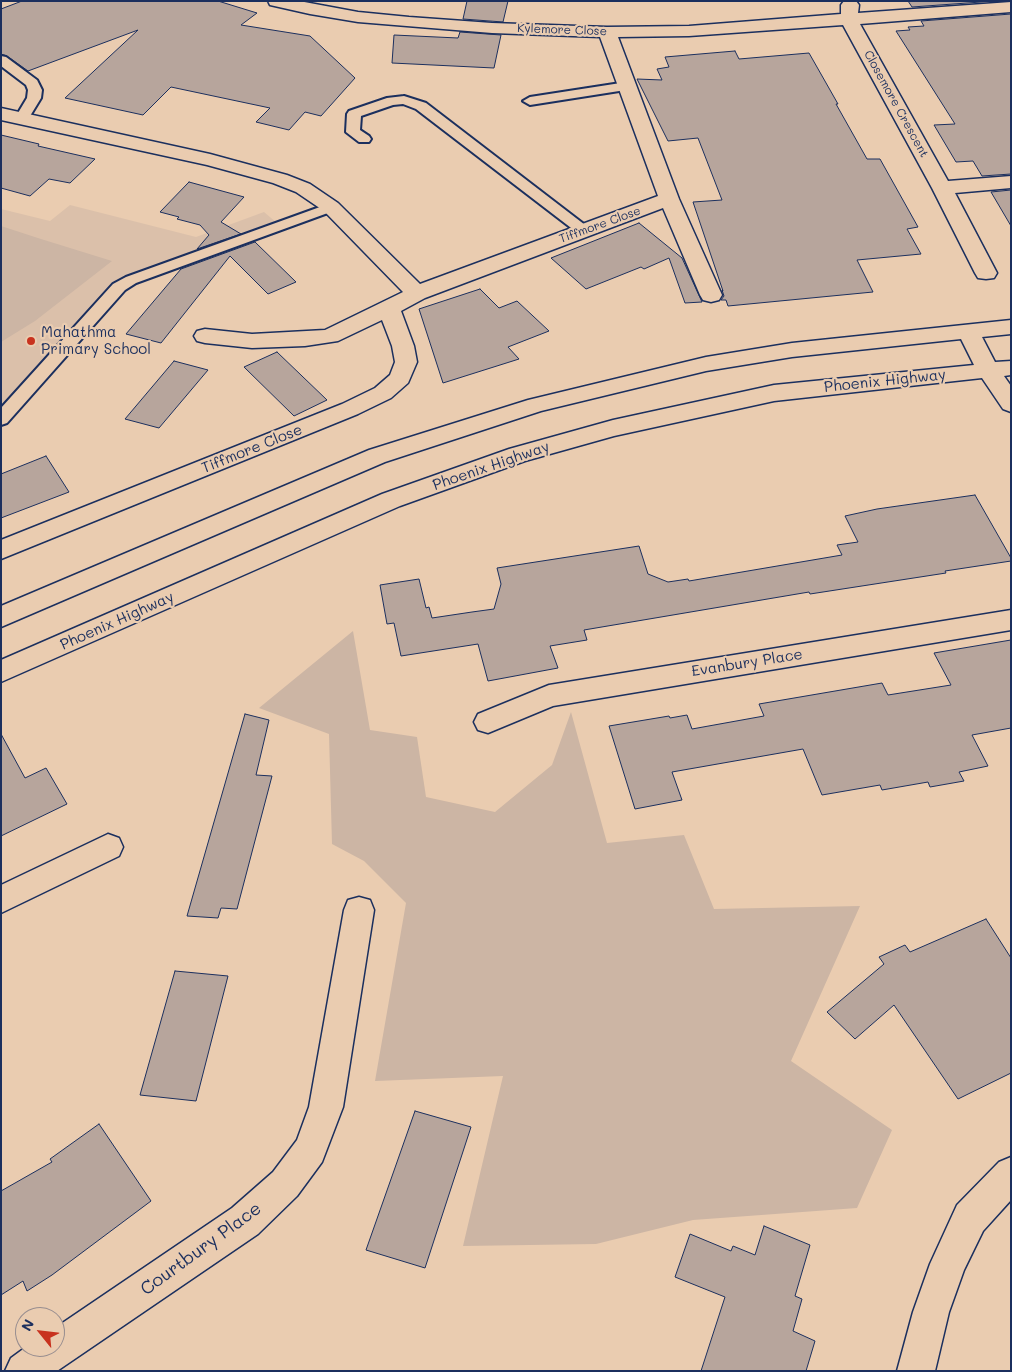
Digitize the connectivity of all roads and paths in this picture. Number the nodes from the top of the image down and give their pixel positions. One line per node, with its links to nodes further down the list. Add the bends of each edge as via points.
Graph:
1 (276, 1): 4 (street, Kylemore Close, via 358,17 409,22)
2 (1011, 7): 3 (street, Kylemore Close)
3 (850, 11): 4 (street, Kylemore Close, via 688,31); 12 (street, Closemore Crescent)
4 (607, 32): 6 (street)
5 (1, 60): 9 (lane, via 32,83 35,90)
6 (627, 86): 7 (lane); 13 (street)
7 (530, 101)
8 (1, 114): 9 (street)
9 (22, 118): 14 (street, via 253,171 303,188)
10 (364, 139): 15 (lane, via 353,132 354,114 392,101 404,100 421,106)
11 (1011, 182): 12 (street)
12 (942, 188): 16 (street, Closemore Crescent)
13 (670, 199): 15 (street, Tiffmore Close); 18 (street)
14 (332, 207): 17 (street); 25 (lane, via 120,287)
15 (584, 230): 17 (street, Tiffmore Close)
16 (986, 273)
17 (417, 293): 19 (street, Tiffmore Close)
18 (711, 295)
19 (389, 308): 22 (street, via 330,336 305,340 252,341); 26 (street, Tiffmore Close, via 404,346 406,362 400,378 383,393)
20 (1011, 328): 21 (street)
21 (968, 332): 23 (street); 27 (street, via 772,353 696,366 536,405 377,456)
22 (205, 336)
23 (999, 369): 24 (street); 29 (street, Phoenix Highway, via 774,393 613,428 517,456 391,500)
24 (1011, 404)
25 (1, 419)
26 (1, 550)
27 (1, 618)
28 (1011, 620): 30 (street, Evanbury Place, via 549,696)
29 (1, 672)
30 (488, 722)
31 (108, 847): 32 (street)
32 (1, 900)
33 (359, 910): 35 (street, Courtbury Place, via 326,1107 310,1150 286,1184 245,1222)
34 (1011, 1174): 36 (street, via 970,1218 948,1264 931,1312)
35 (24, 1371)
36 (916, 1371)

